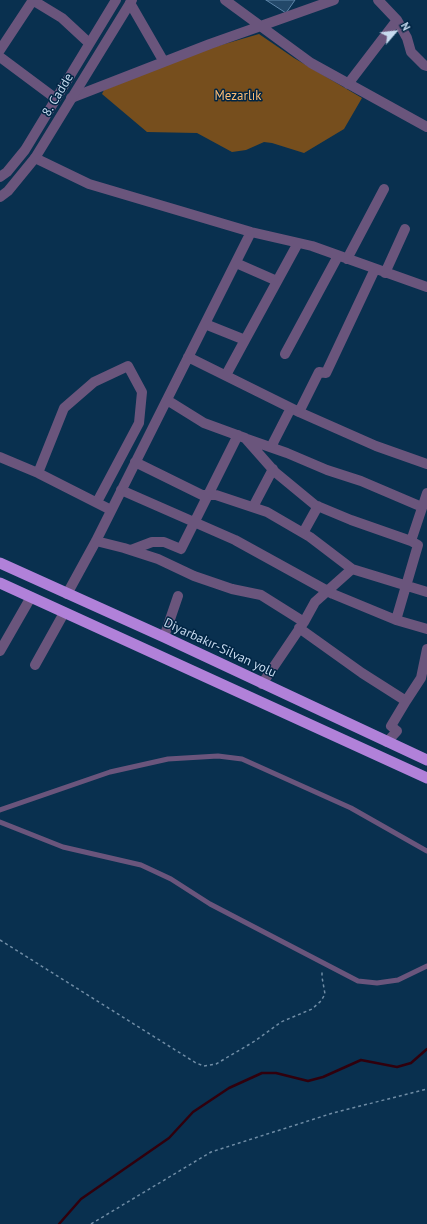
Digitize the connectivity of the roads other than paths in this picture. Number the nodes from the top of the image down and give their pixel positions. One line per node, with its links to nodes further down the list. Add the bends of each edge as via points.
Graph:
1 (116, 0): 9 (street, 8. Cadde)
2 (225, 0): 8 (street)
3 (334, 0): 8 (street)
4 (378, 0): 7 (street)
5 (33, 1): 9 (street, via 62,18); 10 (street)
6 (131, 1): 12 (street); 16 (street, 8. Cadde)
7 (397, 20): 13 (street, via 407,38 410,52); 14 (street)
8 (261, 26): 12 (street); 14 (street, via 311,63)
9 (89, 43): 15 (street, 8. Cadde)
10 (0, 50)
11 (0, 57): 15 (street)
12 (164, 62): 16 (street)
13 (427, 66)
14 (348, 84): 17 (street)
15 (55, 98): 19 (street, 8. Cadde, via 25,150)
16 (71, 98): 18 (street, 8. Cadde)
17 (427, 127)
18 (35, 158): 21 (street, 8. Cadde); 23 (street, via 89,184)
19 (0, 177)
20 (384, 188): 25 (street)
21 (0, 197)
22 (405, 229): 28 (street)
23 (251, 232): 24 (street); 26 (street)
24 (298, 243): 25 (street); 29 (street)
25 (343, 257): 27 (street); 33 (street)
26 (236, 263): 29 (street); 31 (street)
27 (375, 269): 28 (street); 37 (street, via 326,374 319,372)
28 (386, 273): 30 (street)
29 (277, 281): 32 (street)
30 (426, 284)
31 (205, 324): 32 (street); 34 (street)
32 (245, 340): 35 (street)
33 (285, 354)
34 (188, 357): 35 (street); 36 (street)
35 (226, 375): 37 (street)
36 (166, 400): 38 (street, via 204,423); 41 (street)
37 (295, 410): 39 (street); 42 (street, via 376,446)
38 (241, 437): 39 (street); 43 (street); 47 (street)
39 (271, 447): 51 (street)
40 (0, 457): 44 (street)
41 (135, 462): 45 (street); 47 (street, via 202,495)
42 (427, 464)
43 (273, 469): 49 (street, via 292,488); 50 (street)
44 (38, 472): 48 (street); 48 (street, via 64,408 94,382 128,366 142,392 139,423)
45 (121, 490): 52 (street); 53 (street)
46 (427, 493): 51 (street)
47 (209, 495): 50 (street); 53 (street)
48 (96, 502): 52 (street)
49 (318, 506): 54 (street); 56 (street)
50 (253, 507): 54 (street, via 267,512)
51 (422, 507): 56 (street)
52 (111, 510): 55 (street)
53 (193, 522): 57 (street, via 181,549 164,542 152,542); 62 (street, via 235,540)
54 (303, 533): 59 (street)
55 (96, 541): 57 (street); 64 (street)
56 (419, 544): 61 (street)
57 (130, 550): 69 (street, via 158,559 194,576 232,589 261,595)
58 (0, 563): 64 (highway, Diyarbakır-Silvan yolu)
59 (352, 569): 61 (street); 62 (street)
60 (0, 583): 66 (highway)
61 (406, 586): 63 (street); 68 (street)
62 (327, 591): 68 (street); 69 (street, via 315,602)
63 (427, 592)
64 (67, 594): 71 (highway, Diyarbakır-Silvan yolu)
65 (178, 596): 71 (street)
66 (31, 597): 67 (highway); 73 (street)
67 (64, 613): 74 (street); 79 (highway)
68 (396, 620): 70 (street)
69 (302, 625): 75 (street); 76 (street, via 362,673)
70 (427, 629)
71 (164, 637): 75 (highway, Diyarbakır-Silvan yolu)
72 (427, 649): 76 (street, via 421,678)
73 (0, 651)
74 (35, 665)
75 (262, 684): 77 (highway, Diyarbakır-Silvan yolu)
76 (406, 700): 77 (street, via 391,726 397,731)
77 (387, 742): 78 (highway, Diyarbakır-Silvan yolu)
78 (427, 760)
79 (427, 778)
80 (0, 810): 82 (lane, via 110,772 168,758 218,756 242,759 336,801)
81 (0, 822): 83 (lane, via 63,847 141,865 171,879 210,904 358,980 377,983 398,980)
82 (427, 851)
83 (427, 966)

